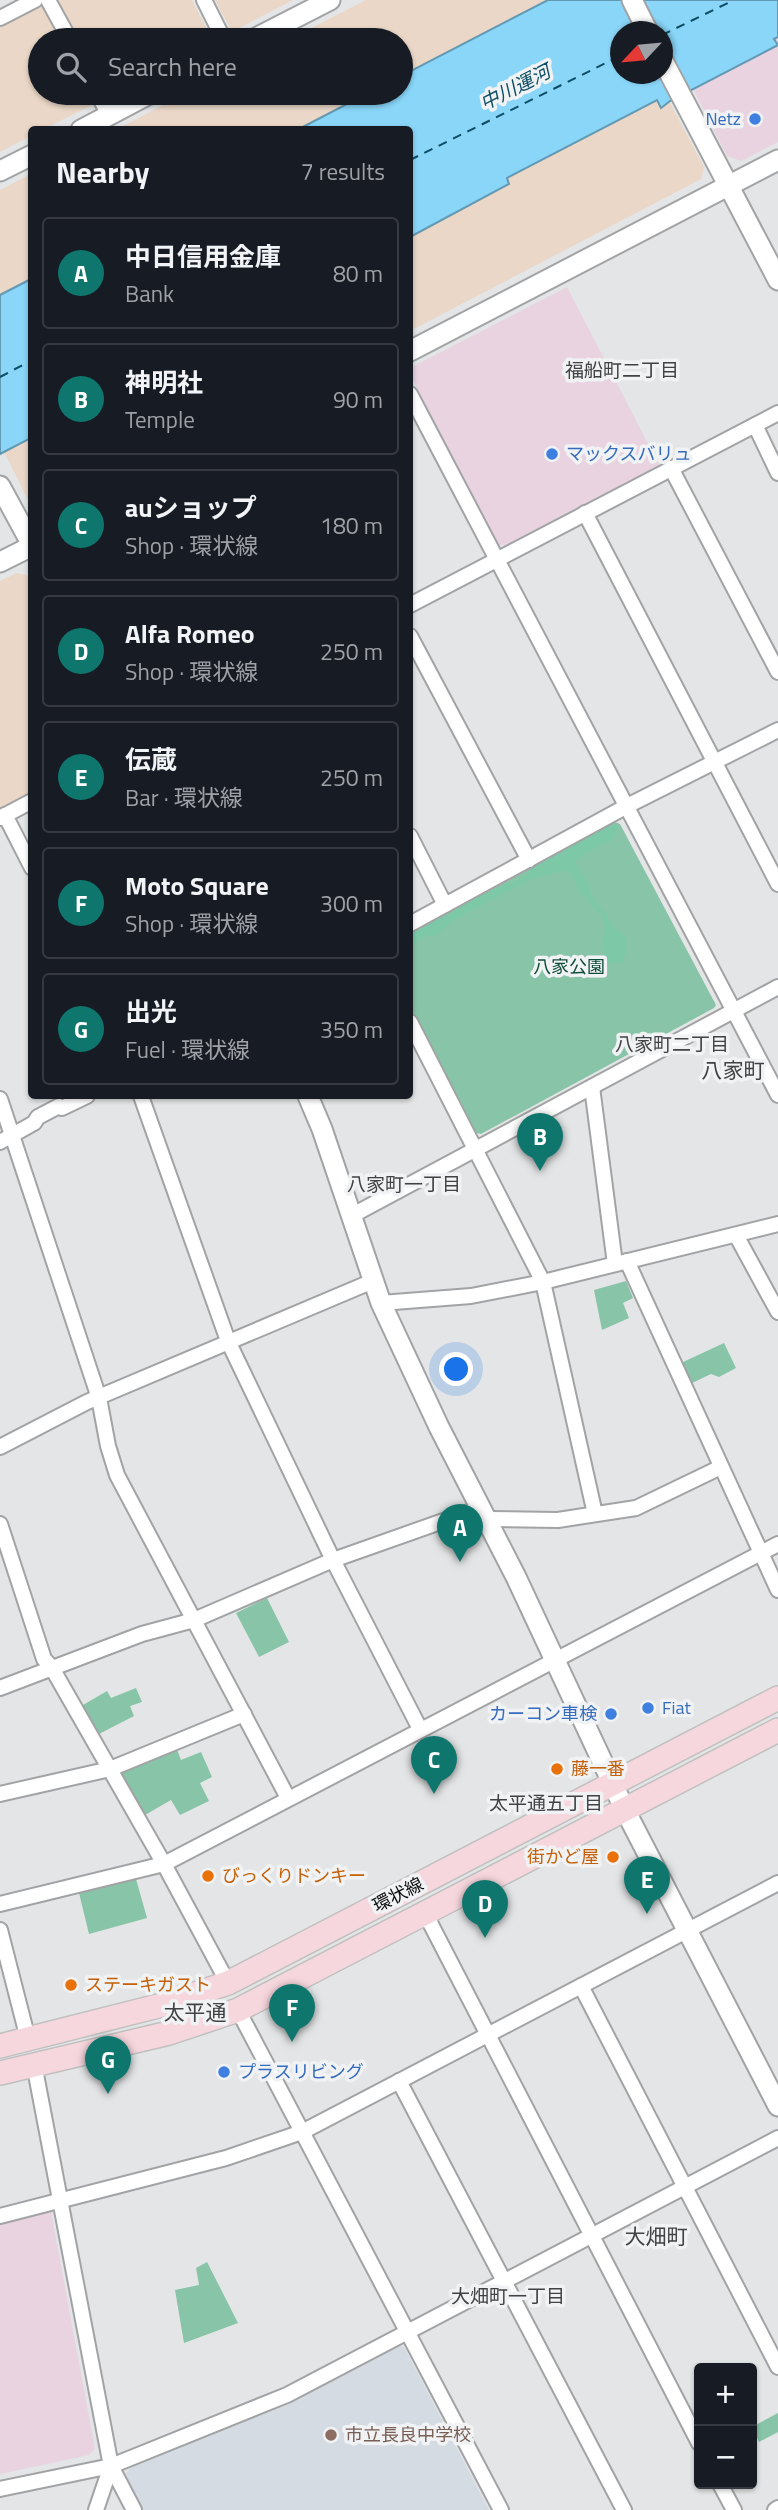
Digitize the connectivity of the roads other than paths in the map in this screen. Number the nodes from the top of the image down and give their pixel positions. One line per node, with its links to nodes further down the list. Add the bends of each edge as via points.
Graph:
1 (35, 0): 6 (street)
2 (48, 0): 8 (street)
3 (204, 0): 9 (street)
4 (330, 0): 10 (street)
5 (632, 0): 7 (street)
6 (0, 18)
7 (642, 21)
8 (63, 28)
9 (219, 28)
10 (275, 28)
11 (673, 79): 19 (street)
12 (104, 105): 14 (street)
13 (128, 105): 14 (street)
14 (109, 115): 15 (street)
15 (88, 126)
16 (28, 157): 18 (street)
17 (778, 160): 19 (street)
18 (0, 171)
19 (729, 186): 20 (street); 21 (street)
20 (778, 280)
21 (413, 349)
22 (413, 400): 31 (street)
23 (778, 413): 24 (street)
24 (755, 425): 25 (street); 26 (street)
25 (671, 468): 28 (street); 35 (street)
26 (778, 473)
27 (0, 486): 29 (street)
28 (585, 513): 31 (street); 37 (street)
29 (28, 538)
30 (28, 548): 32 (street)
31 (497, 559): 33 (street); 39 (street)
32 (0, 562)
33 (413, 603)
34 (413, 641): 42 (street)
35 (778, 673)
36 (778, 730): 37 (street)
37 (715, 762): 39 (street); 44 (street)
38 (28, 803): 40 (street)
39 (627, 806): 42 (street); 48 (street)
40 (3, 816): 43 (street)
41 (413, 842): 45 (street)
42 (529, 860): 45 (street)
43 (28, 861)
44 (778, 884)
45 (445, 905): 46 (street)
46 (413, 922)
47 (778, 987): 48 (street)
48 (734, 1011): 50 (street); 51 (street)
49 (413, 1028): 57 (street)
50 (592, 1087): 57 (street); 61 (street)
51 (778, 1095)
52 (0, 1099): 56 (street)
53 (81, 1099): 56 (street, via 37,1117)
54 (142, 1099): 66 (street)
55 (309, 1099): 58 (street)
56 (5, 1139): 67 (street)
57 (475, 1149): 58 (street); 63 (street)
58 (351, 1216): 62 (street)
59 (778, 1224): 60 (street)
60 (736, 1235): 61 (street); 65 (street)
61 (621, 1263): 63 (street); 69 (street)
62 (373, 1281): 64 (street); 66 (street)
63 (543, 1282): 64 (street, via 471,1296); 71 (street)
64 (380, 1303): 70 (street)
65 (778, 1312)
66 (228, 1341): 67 (street); 75 (street)
67 (99, 1398): 68 (street); 77 (street, via 117,1475)
68 (0, 1447)
69 (721, 1467): 71 (street, via 636,1508); 74 (street)
70 (483, 1513): 71 (street, via 558,1520); 75 (street); 78 (street)
71 (595, 1514)
72 (0, 1524): 79 (street, via 44,1659)
73 (778, 1544): 74 (street)
74 (760, 1553): 76 (street); 78 (street)
75 (333, 1560): 77 (street); 83 (street)
76 (778, 1590)
77 (194, 1620): 79 (street); 82 (street)
78 (554, 1660): 83 (street); 86 (street)
79 (52, 1668): 80 (street); 85 (street)
80 (0, 1688)
81 (778, 1698): 86 (main road, 環状線)
82 (244, 1714): 85 (street); 88 (street)
83 (420, 1729): 88 (street)
84 (778, 1730): 89 (main road, 環状線)
85 (110, 1769): 87 (street); 90 (street)
86 (613, 1784): 89 (street); 96 (main road, 環状線)
87 (0, 1794)
88 (288, 1798): 90 (street)
89 (625, 1810): 93 (main road, 環状線); 95 (street)
90 (164, 1864): 92 (street); 96 (street)
91 (778, 1883): 95 (street)
92 (0, 1904)
93 (425, 1913): 98 (main road, 環状線); 99 (street)
94 (0, 1930): 100 (street)
95 (687, 1931): 97 (street); 105 (street)
96 (228, 1983): 100 (main road, 環状線)
97 (581, 1986): 99 (street); 108 (street)
98 (238, 2010): 102 (main road, 環状線, via 169,2033); 106 (street)
99 (486, 2035): 104 (street); 111 (street)
100 (28, 2039): 101 (main road, 環状線)
101 (0, 2046)
102 (34, 2064): 103 (main road, 環状線); 109 (street)
103 (0, 2073)
104 (399, 2081): 106 (street); 112 (street)
105 (778, 2106)
106 (302, 2132): 109 (street, via 226,2158); 113 (street)
107 (778, 2138): 108 (street)
108 (685, 2186): 111 (street); 114 (street)
109 (61, 2200): 110 (street); 116 (street)
110 (0, 2216)
111 (591, 2235): 112 (street); 115 (street)
112 (503, 2281): 113 (street); 122 (street)
113 (408, 2331): 116 (street, via 287,2395); 121 (street)
114 (778, 2367)
115 (694, 2433)
116 (111, 2466): 117 (street); 119 (street); 120 (street)
117 (0, 2489)
118 (723, 2489): 123 (street)
119 (96, 2510)
120 (134, 2510)
121 (501, 2510)
122 (624, 2510)
123 (734, 2510)

